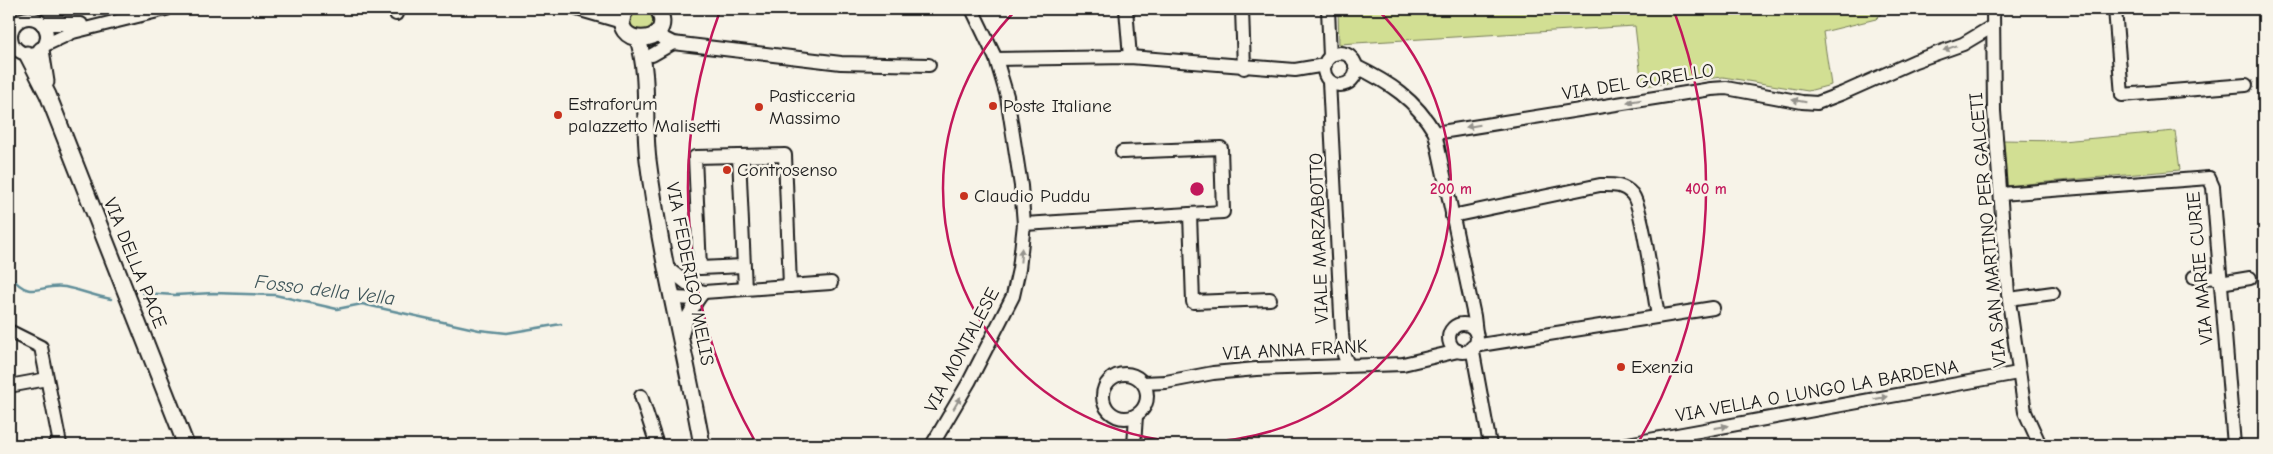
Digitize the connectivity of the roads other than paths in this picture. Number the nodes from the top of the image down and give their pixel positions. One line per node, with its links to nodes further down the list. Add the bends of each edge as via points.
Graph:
1 (139, 9): 17 (street)
2 (166, 9): 17 (street)
3 (394, 9): 4 (street, via 396,14)
4 (398, 9)
5 (576, 9): 13 (street)
6 (972, 9): 23 (street, VIA MONTALESE)
7 (1126, 9): 22 (street)
8 (1242, 9): 27 (street)
9 (1328, 9): 26 (street, VIALE MARZABOTTO)
10 (1993, 9): 16 (street, VIA SAN MARTINO PER GALCETI)
11 (2115, 9): 30 (street, via 2122,95)
12 (18, 15): 14 (street); 18 (street)
13 (624, 16): 15 (main road, VIA FEDERIGO MELIS, via 628,33)
14 (35, 17): 17 (street); 20 (street, via 46,34)
15 (655, 23): 19 (street); 21 (main road, VIA FEDERIGO MELIS); 32 (main road, VIA FEDERIGO MELIS, via 645,68)
16 (1993, 26): 33 (street, VIA DEL GORELLO, one-way to 33, via 1963,44 1816,103 1718,88); 36 (street, VIA SAN MARTINO PER GALCETI, via 1994,111)
17 (63, 30): 20 (street)
18 (10, 35): 20 (street)
19 (673, 43): 21 (street); 24 (street, via 841,63)
20 (27, 49): 73 (main road, VIA DELLA PACE)
21 (652, 55): 32 (main road, VIA FEDERIGO MELIS)
22 (1130, 57): 23 (street); 27 (street)
23 (996, 59): 39 (street, VIA MONTALESE, via 1007,96)
24 (929, 66)
25 (1355, 66): 26 (street, via 1348,56); 28 (street); 29 (street)
26 (1330, 67): 27 (street, via 1295,70); 28 (street, via 1341,85); 31 (street, VIALE MARZABOTTO)
27 (1244, 68)
28 (1350, 81): 29 (street); 31 (street)
29 (1384, 83): 33 (street, via 1412,101)
30 (2246, 85)
31 (1332, 108): 61 (street, VIALE MARZABOTTO, via 1342,334)
32 (646, 110): 41 (main road, VIA FEDERIGO MELIS, via 648,159)
33 (1435, 133): 38 (street)
34 (1122, 152): 37 (street, via 1221,148 1223,212)
35 (739, 156): 40 (street); 40 (street, via 695,157 700,268); 46 (street, via 785,155)
36 (2001, 194): 44 (street, VIA MARIE CURIE, via 2208,177 2213,187); 53 (street, VIA SAN MARTINO PER GALCETI)
37 (1190, 214): 39 (street); 52 (street, via 1194,302)
38 (1452, 216): 50 (street); 55 (street, via 1600,185 1625,188 1638,202)
39 (1024, 224): 76 (street, VIA MONTALESE, one-way to 39, via 1013,296)
40 (743, 266): 47 (street)
41 (666, 267): 48 (street); 51 (main road, VIA FEDERIGO MELIS)
42 (2194, 277): 44 (street)
43 (2250, 278): 44 (street)
44 (2219, 281): 80 (street, VIA MARIE CURIE)
45 (831, 284): 46 (street)
46 (790, 286): 47 (street)
47 (745, 289): 48 (street)
48 (699, 293): 51 (street); 58 (street)
49 (2053, 293): 53 (street)
50 (1469, 297): 56 (street, via 1466,311); 59 (street, via 1474,316)
51 (672, 298): 58 (main road, VIA FEDERIGO MELIS)
52 (1270, 299)
53 (2008, 299): 62 (street, VIA SAN MARTINO PER GALCETI)
54 (1713, 308): 55 (street, VIA ANNA FRANK)
55 (1658, 316): 59 (street, VIA ANNA FRANK)
56 (1453, 330): 59 (street, via 1451,345); 59 (street, via 1470,326); 60 (street, VIA ANNA FRANK)
57 (9, 331): 63 (street, via 41,347)
58 (681, 338): 75 (main road, VIA FEDERIGO MELIS)
59 (1472, 346): 60 (street, VIA ANNA FRANK); 77 (street)
60 (1426, 357): 61 (street, VIA ANNA FRANK, via 1403,364)
61 (1348, 365): 64 (street, VIA ANNA FRANK, via 1213,373)
62 (2018, 373): 78 (street, VIA VELLA O LUNGO LA BARDENA, one-way to 62); 79 (street, VIA SAN MARTINO PER GALCETI, via 2025,412)
63 (47, 379): 66 (street); 72 (street)
64 (1166, 382): 65 (street, VIA ANNA FRANK); 68 (street)
65 (1143, 383): 68 (street); 70 (street, via 1125,374 1106,384 1105,405 1114,416)
66 (9, 386)
67 (641, 396): 74 (street)
68 (1147, 398): 69 (street, via 1142,411)
69 (1136, 416): 70 (street); 71 (street)
70 (1122, 418): 71 (street)
71 (1134, 444)
72 (57, 445)
73 (186, 445)
74 (656, 445)
75 (702, 445)
76 (932, 445)
77 (1490, 445)
78 (1622, 445)
79 (2040, 445)
80 (2234, 445)

